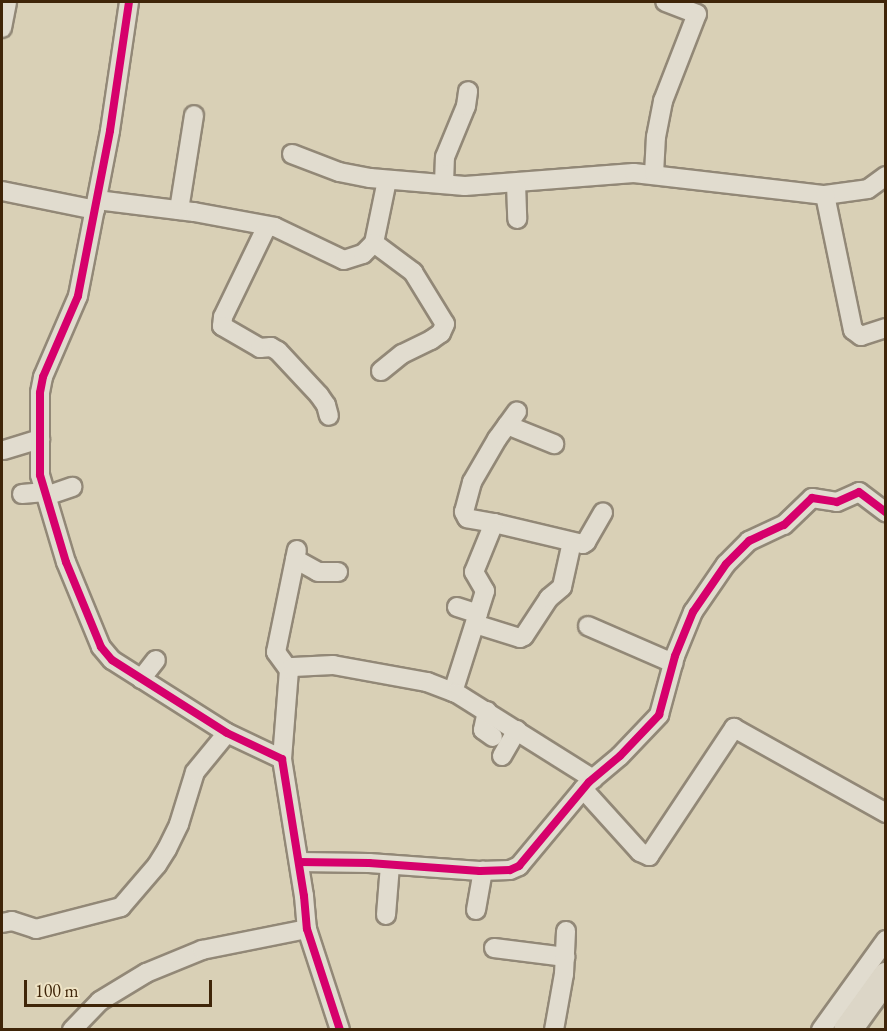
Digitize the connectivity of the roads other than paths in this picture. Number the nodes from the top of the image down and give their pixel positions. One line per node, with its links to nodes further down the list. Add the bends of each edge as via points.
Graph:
1 (7, 2): 4 (street)
2 (129, 2): 15 (street)
3 (665, 2): 8 (street, via 697,14 663,100)
4 (2, 28)
5 (468, 91): 12 (street, via 466,106 445,157)
6 (194, 115): 16 (street)
7 (292, 154): 10 (street, via 339,172)
8 (654, 174): 11 (street, via 617,173); 14 (street)
9 (885, 176): 14 (street, via 868,189)
10 (387, 180): 12 (street); 19 (street)
11 (516, 183): 12 (street); 17 (street)
12 (444, 184)
13 (2, 191): 15 (street)
14 (825, 195): 20 (street, via 853,330 861,336)
15 (96, 205): 16 (street); 23 (street, via 78,296 43,377)
16 (180, 210): 18 (street)
17 (517, 219)
18 (267, 225): 19 (street, via 344,260 363,254); 22 (street, via 222,326 260,348 278,351 319,395)
19 (375, 243): 21 (street, via 413,272 445,324 432,340 393,360)
20 (885, 328)
21 (381, 371)
22 (329, 416)
23 (40, 439): 25 (street); 28 (street, via 40,475)
24 (554, 444): 31 (street, via 512,418 472,482 464,512 467,518)
25 (4, 450)
26 (72, 487): 28 (street)
27 (22, 494): 28 (street)
28 (46, 494): 40 (street, via 66,562 101,647 112,660)
29 (603, 512): 32 (street, via 586,542)
30 (885, 512): 38 (street, via 859,492 837,502 812,498 784,525 750,541 705,591)
31 (494, 524): 32 (street); 35 (street, via 474,573 486,591)
32 (572, 542): 35 (street, via 562,587 549,598 524,636 520,638)
33 (338, 572): 39 (street, via 318,573 296,555 276,651)
34 (457, 607): 35 (street)
35 (477, 619): 41 (street)
36 (588, 626): 38 (street)
37 (156, 660): 40 (street)
38 (673, 663): 48 (street, via 659,715)
39 (290, 670): 41 (street, via 333,665 427,682); 47 (street)
40 (141, 679): 44 (street)
41 (453, 692): 42 (street)
42 (487, 711): 43 (street); 45 (street, via 483,730)
43 (517, 730): 46 (street); 48 (street)
44 (227, 733): 47 (street); 55 (street, via 195,772 167,849 120,907 36,929 12,921)
45 (493, 738)
46 (502, 756)
47 (282, 759): 50 (street)
48 (588, 784): 49 (street, via 640,852 649,856 734,728); 52 (street, via 519,866)
49 (885, 813)
50 (299, 862): 51 (street); 56 (street)
51 (390, 865): 52 (street); 54 (street)
52 (483, 871): 53 (street)
53 (476, 910)
54 (386, 915)
55 (2, 923)
56 (307, 929): 62 (street, via 202,950 146,973 100,1001); 63 (street)
57 (566, 931): 60 (street)
58 (885, 940): 65 (street)
59 (494, 948): 60 (street)
60 (565, 957): 64 (street)
61 (885, 976): 66 (highway)
62 (72, 1029)
63 (340, 1029)
64 (554, 1029)
65 (821, 1029)
66 (847, 1029)

